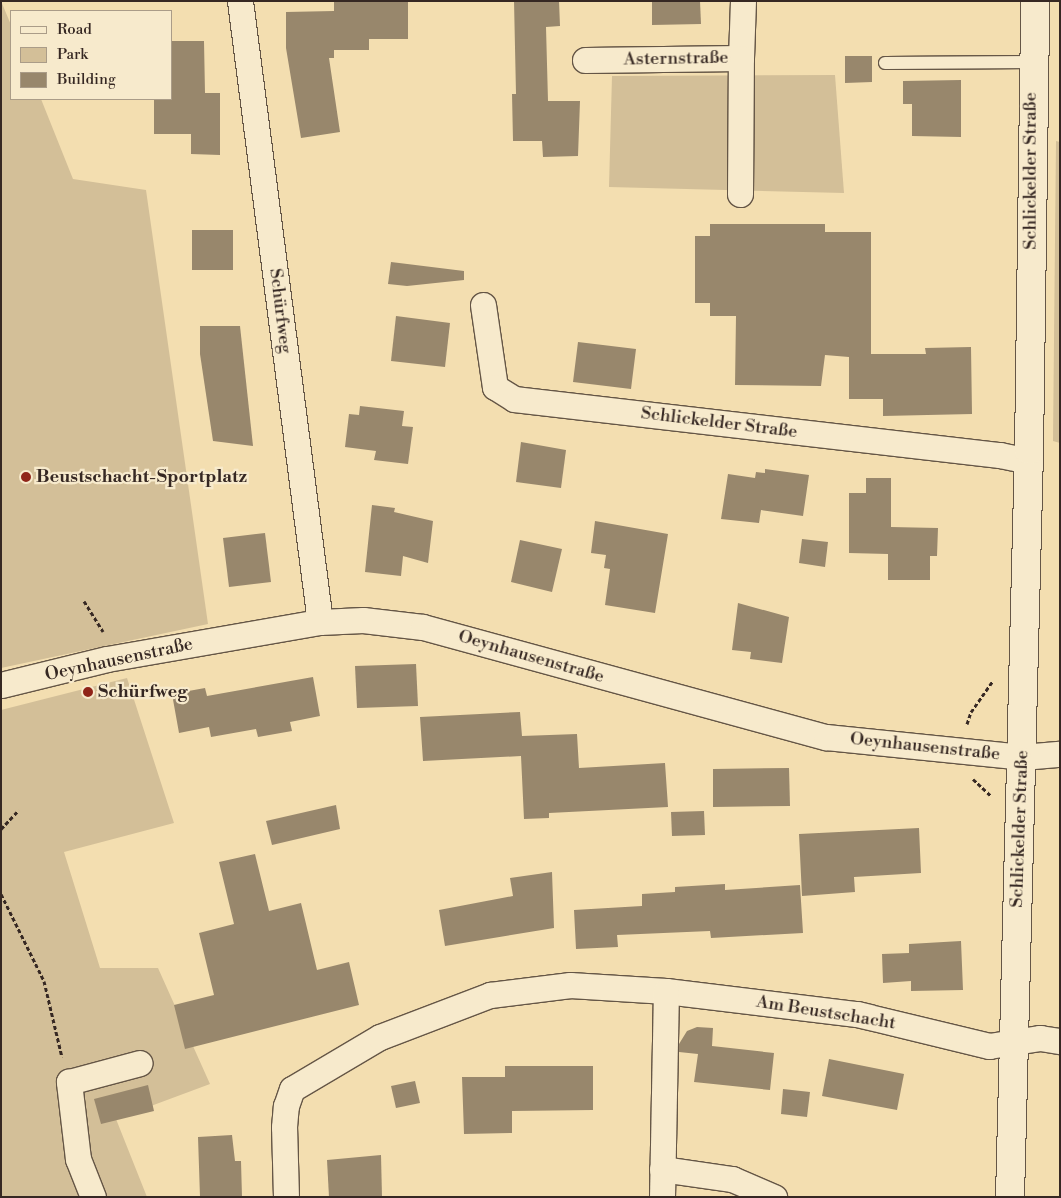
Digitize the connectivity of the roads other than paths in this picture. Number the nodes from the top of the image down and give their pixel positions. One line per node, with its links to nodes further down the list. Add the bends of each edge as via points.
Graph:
1 (240, 1): 11 (street, Schürfweg)
2 (743, 1): 4 (street, Asternstraße)
3 (1035, 1): 6 (main road, Schlickelder Straße)
4 (741, 58): 5 (street, Asternstraße); 8 (street)
5 (585, 60)
6 (1032, 62): 7 (lane); 10 (main road, Schlickelder Straße)
7 (885, 63)
8 (740, 194)
9 (483, 306): 10 (street, Schlickelder Straße, via 495,387 514,399 1000,455)
10 (1028, 461): 14 (main road, Schlickelder Straße)
11 (320, 622): 12 (street, Oeynhausenstraße, via 107,659); 14 (street, Oeynhausenstraße, via 363,620 423,627 826,737)
12 (1, 685)
13 (1060, 754): 14 (street, Oeynhausenstraße)
14 (1022, 757): 17 (main road, Schlickelder Straße)
15 (666, 991): 17 (street, Am Beustschacht, via 857,1014 990,1046); 19 (street); 21 (street, Am Beustschacht, via 570,985 490,995 380,1037 292,1090 284,1127)
16 (1060, 1041): 17 (street, Am Beustschacht, via 1040,1038)
17 (1014, 1042): 24 (main road, Schlickelder Straße)
18 (140, 1063): 20 (street, via 68,1082 78,1160)
19 (662, 1169): 22 (street); 23 (street, via 732,1179)
20 (93, 1197)
21 (286, 1197)
22 (662, 1197)
23 (774, 1197)
24 (1010, 1197)

